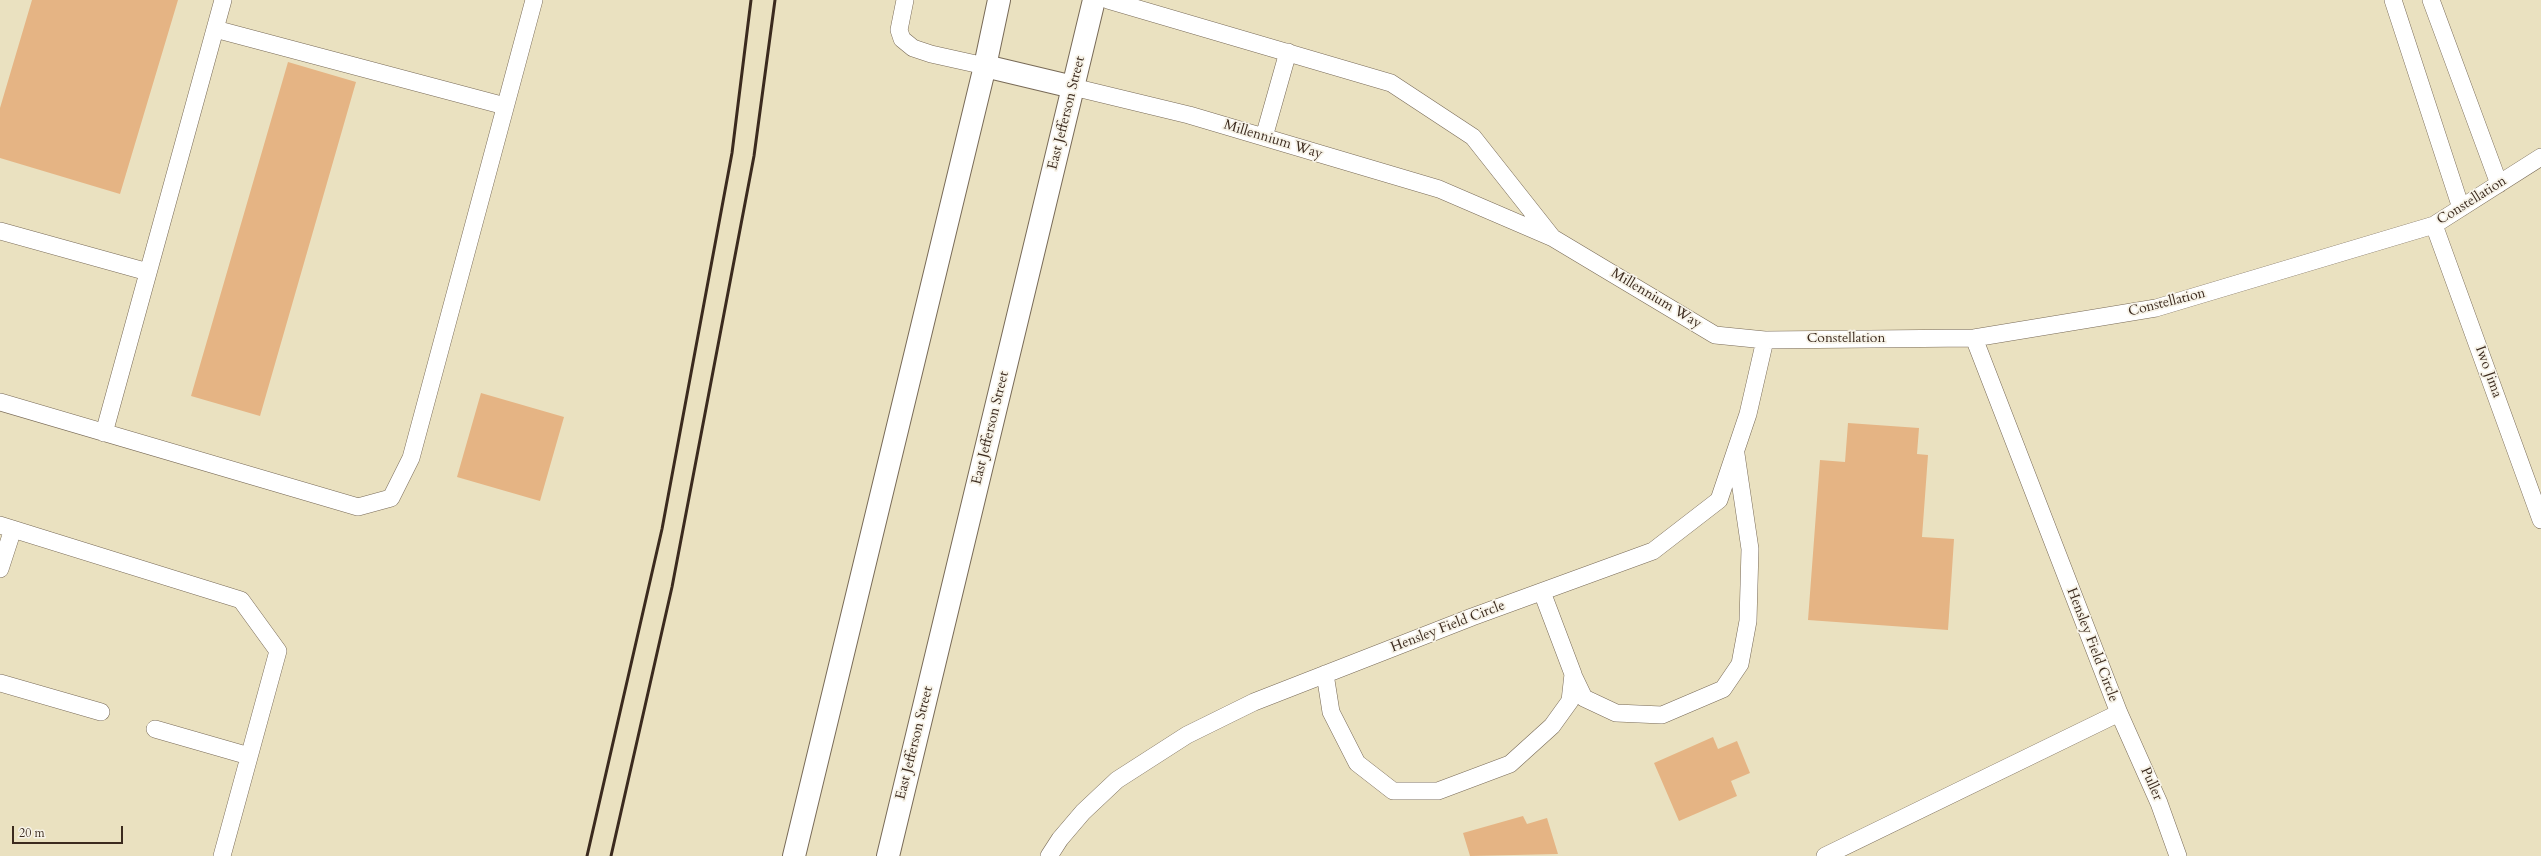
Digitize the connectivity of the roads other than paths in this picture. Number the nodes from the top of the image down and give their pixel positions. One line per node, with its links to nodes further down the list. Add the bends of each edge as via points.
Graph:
1 (223, 0): 9 (lane)
2 (534, 0): 13 (lane)
3 (904, 0): 11 (lane, via 899,30 902,39 913,48)
4 (999, 0): 11 (main road)
5 (1094, 0): 12 (main road, East Jefferson Street)
6 (1108, 0): 10 (lane, Millennium Way)
7 (2393, 0): 17 (lane)
8 (2431, 0): 16 (lane)
9 (215, 29): 13 (lane); 21 (lane)
10 (1288, 52): 14 (lane); 20 (lane, Millennium Way, via 1391,84 1473,137)
11 (985, 66): 12 (main road, Millennium Way); 39 (main road)
12 (1073, 87): 14 (lane, Millennium Way, via 1189,115); 40 (main road, East Jefferson Street)
13 (505, 106): 25 (lane, via 411,458 391,498 358,507)
14 (1264, 137): 20 (lane, Millennium Way, via 1439,189)
15 (2541, 157): 16 (lane, Constellation)
16 (2499, 184): 17 (lane, Constellation)
17 (2461, 208): 18 (lane, Constellation)
18 (2434, 225): 22 (lane, Constellation, via 2156,308); 27 (lane, Iwo Jima)
19 (0, 231): 21 (lane)
20 (1553, 238): 23 (lane, Millennium Way, via 1715,335)
21 (148, 272): 25 (lane)
22 (1974, 338): 23 (lane, Constellation); 35 (lane, Hensley Field Circle)
23 (1765, 340): 26 (lane, Hensley Field Circle, via 1748,414)
24 (0, 402): 25 (lane)
25 (104, 433)
26 (1736, 450): 30 (lane, Hensley Field Circle, via 1719,500 1653,551); 32 (lane, via 1750,549 1748,621 1740,664 1723,689 1662,715 1616,713 1584,698)
27 (2541, 520)
28 (6, 527): 29 (lane); 37 (lane, via 241,600 278,651)
29 (0, 569)
30 (1542, 592): 31 (lane, Hensley Field Circle); 32 (lane)
31 (1325, 674): 32 (lane, via 1331,712 1357,764 1393,791 1438,791 1510,764 1552,726 1570,700); 41 (lane, Hensley Field Circle, via 1254,702 1187,735 1117,780 1078,817)
32 (1573, 674)
33 (0, 683): 34 (lane)
34 (100, 712)
35 (2119, 713): 42 (lane, Hensley Field Circle); 43 (lane, Puller, via 2159,803)
36 (155, 729): 37 (lane)
37 (249, 756): 38 (lane)
38 (222, 856)
39 (794, 856)
40 (888, 856)
41 (1050, 856)
42 (1825, 856)
43 (2178, 856)

